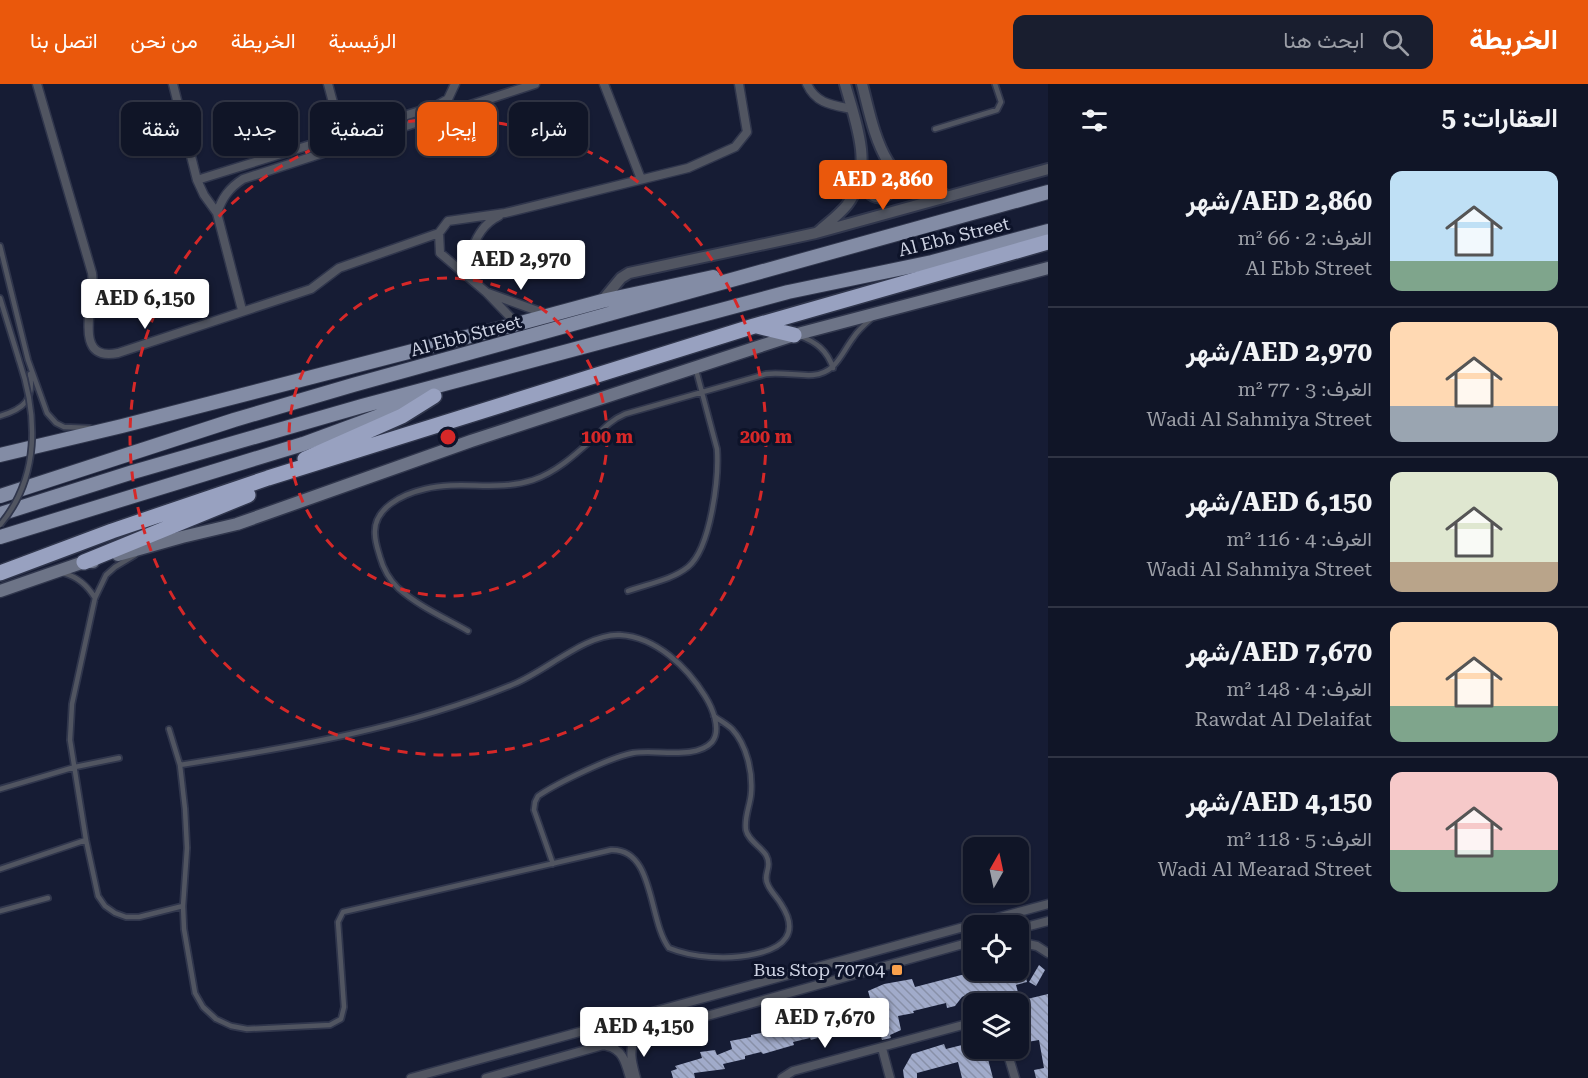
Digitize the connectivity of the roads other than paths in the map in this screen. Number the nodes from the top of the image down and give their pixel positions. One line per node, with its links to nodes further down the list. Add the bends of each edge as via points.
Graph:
1 (37, 84): 41 (street, via 92,273 94,291 88,333 95,348 105,354 118,353)
2 (173, 84): 23 (street)
3 (328, 84): 12 (street)
4 (455, 84): 14 (street, via 452,94 442,103)
5 (535, 84): 16 (street)
6 (604, 84): 22 (street)
7 (739, 84): 22 (street, via 747,132 735,147 688,168)
8 (807, 84): 13 (street, via 820,101)
9 (845, 84): 13 (street)
10 (862, 84): 19 (street)
11 (995, 84): 17 (lane, via 1000,102 997,110)
12 (333, 102)
13 (852, 109): 20 (street, via 861,140)
14 (411, 114): 15 (street); 16 (street)
15 (405, 116)
16 (415, 123): 26 (street, via 243,179 229,190)
17 (935, 129)
18 (310, 146): 23 (street)
19 (886, 160): 20 (street, via 893,186 881,197 866,190); 25 (street, via 910,184)
20 (862, 162): 31 (street, via 858,185 845,208)
21 (1047, 168): 25 (street)
22 (641, 179): 27 (street)
23 (197, 180): 26 (street)
24 (1048, 192): 35 (main road, Al Ebb Street)
25 (953, 195): 31 (street)
26 (217, 213): 41 (street)
27 (506, 213): 30 (street, via 453,219); 37 (street, via 488,224 474,243)
28 (1048, 224): 34 (main road)
29 (1048, 231): 34 (main road, Al Ebb Street)
30 (439, 232): 37 (street, via 440,253); 41 (street, via 339,268 311,289)
31 (816, 233): 40 (street, via 629,273)
32 (1048, 242): 45 (highway)
33 (0, 246): 47 (lane)
34 (992, 247): 50 (main road, Al Ebb Street, via 788,292)
35 (827, 252): 40 (main road); 58 (main road, Al Ebb Street, via 234,420)
36 (1048, 268): 42 (main road)
37 (468, 277): 38 (street)
38 (486, 292): 43 (street); 44 (street)
39 (0, 298): 60 (lane, bridge, via 32,408 25,480)
40 (602, 301): 43 (main road)
41 (242, 310)
42 (876, 314): 46 (main road); 49 (lane, via 853,337)
43 (547, 315): 44 (main road)
44 (517, 324): 54 (main road)
45 (754, 326): 46 (highway); 56 (highway)
46 (794, 334): 48 (main road); 49 (lane, via 817,344)
47 (28, 360): 53 (lane, via 31,397 14,411); 54 (lane, via 44,408 56,423 72,428)
48 (695, 367): 51 (lane); 62 (main road, via 237,524)
49 (833, 368): 51 (lane, via 816,374 766,374)
50 (468, 378): 52 (main road); 59 (main road, Al Ebb Street, via 208,450)
51 (702, 392): 67 (lane, via 718,467 715,500 700,548 696,558 678,573); 69 (lane, via 616,418 556,470 535,480 504,487 457,485 425,489 400,498 381,513 375,534 388,575 412,599)
52 (434, 396): 57 (highway, via 402,416); 61 (main road, via 303,444)
53 (0, 416)
54 (122, 426): 55 (main road)
55 (0, 455)
56 (306, 467): 57 (highway); 63 (highway, via 273,485)
57 (268, 478): 65 (highway)
58 (0, 496)
59 (0, 514)
60 (0, 525)
61 (0, 537)
62 (144, 547): 63 (main road); 68 (lane, via 106,575)
63 (84, 562): 64 (main road)
64 (54, 572): 66 (main road); 68 (lane, via 78,579)
65 (0, 573)
66 (0, 591)
67 (628, 591)
68 (95, 598): 74 (lane, via 69,728)
69 (468, 631)
70 (714, 716): 73 (lane, via 697,683 666,653 633,636 602,636 515,684 436,712 328,740); 77 (lane, via 717,731 704,748 692,752 632,753 538,796 534,810); 77 (lane, via 732,729 747,759 751,784 746,829 769,861 768,885 788,919 789,934 784,942 769,951 736,957 706,957 669,948 640,865 628,852 611,850)
71 (170, 729): 73 (lane)
72 (119, 758): 74 (lane)
73 (180, 765): 80 (lane, via 187,848)
74 (75, 767): 75 (lane); 76 (lane)
75 (0, 789)
76 (86, 840): 78 (lane); 80 (lane, via 98,896 115,913 138,918)
77 (553, 864): 80 (lane, via 343,912 338,922 344,1014 330,1025 248,1029 231,1026 203,1008 195,993)
78 (0, 869)
79 (48, 898): 82 (lane)
80 (183, 906)
81 (1048, 906): 93 (street)
82 (0, 911)
83 (1048, 921): 84 (street)
84 (1029, 926)
85 (963, 944): 89 (street)
86 (1029, 944): 87 (street)
87 (1048, 953)
88 (963, 1025): 91 (street)
89 (636, 1036): 90 (street); 96 (street, via 631,1058)
90 (603, 1046): 94 (street); 95 (street, via 614,1047 622,1055)
91 (882, 1048): 97 (street, via 793,1071); 98 (street)
92 (1009, 1059): 99 (street)
93 (411, 1078)
94 (486, 1078)
95 (630, 1078)
96 (636, 1078)
97 (782, 1078)
98 (890, 1078)
99 (1015, 1078)

